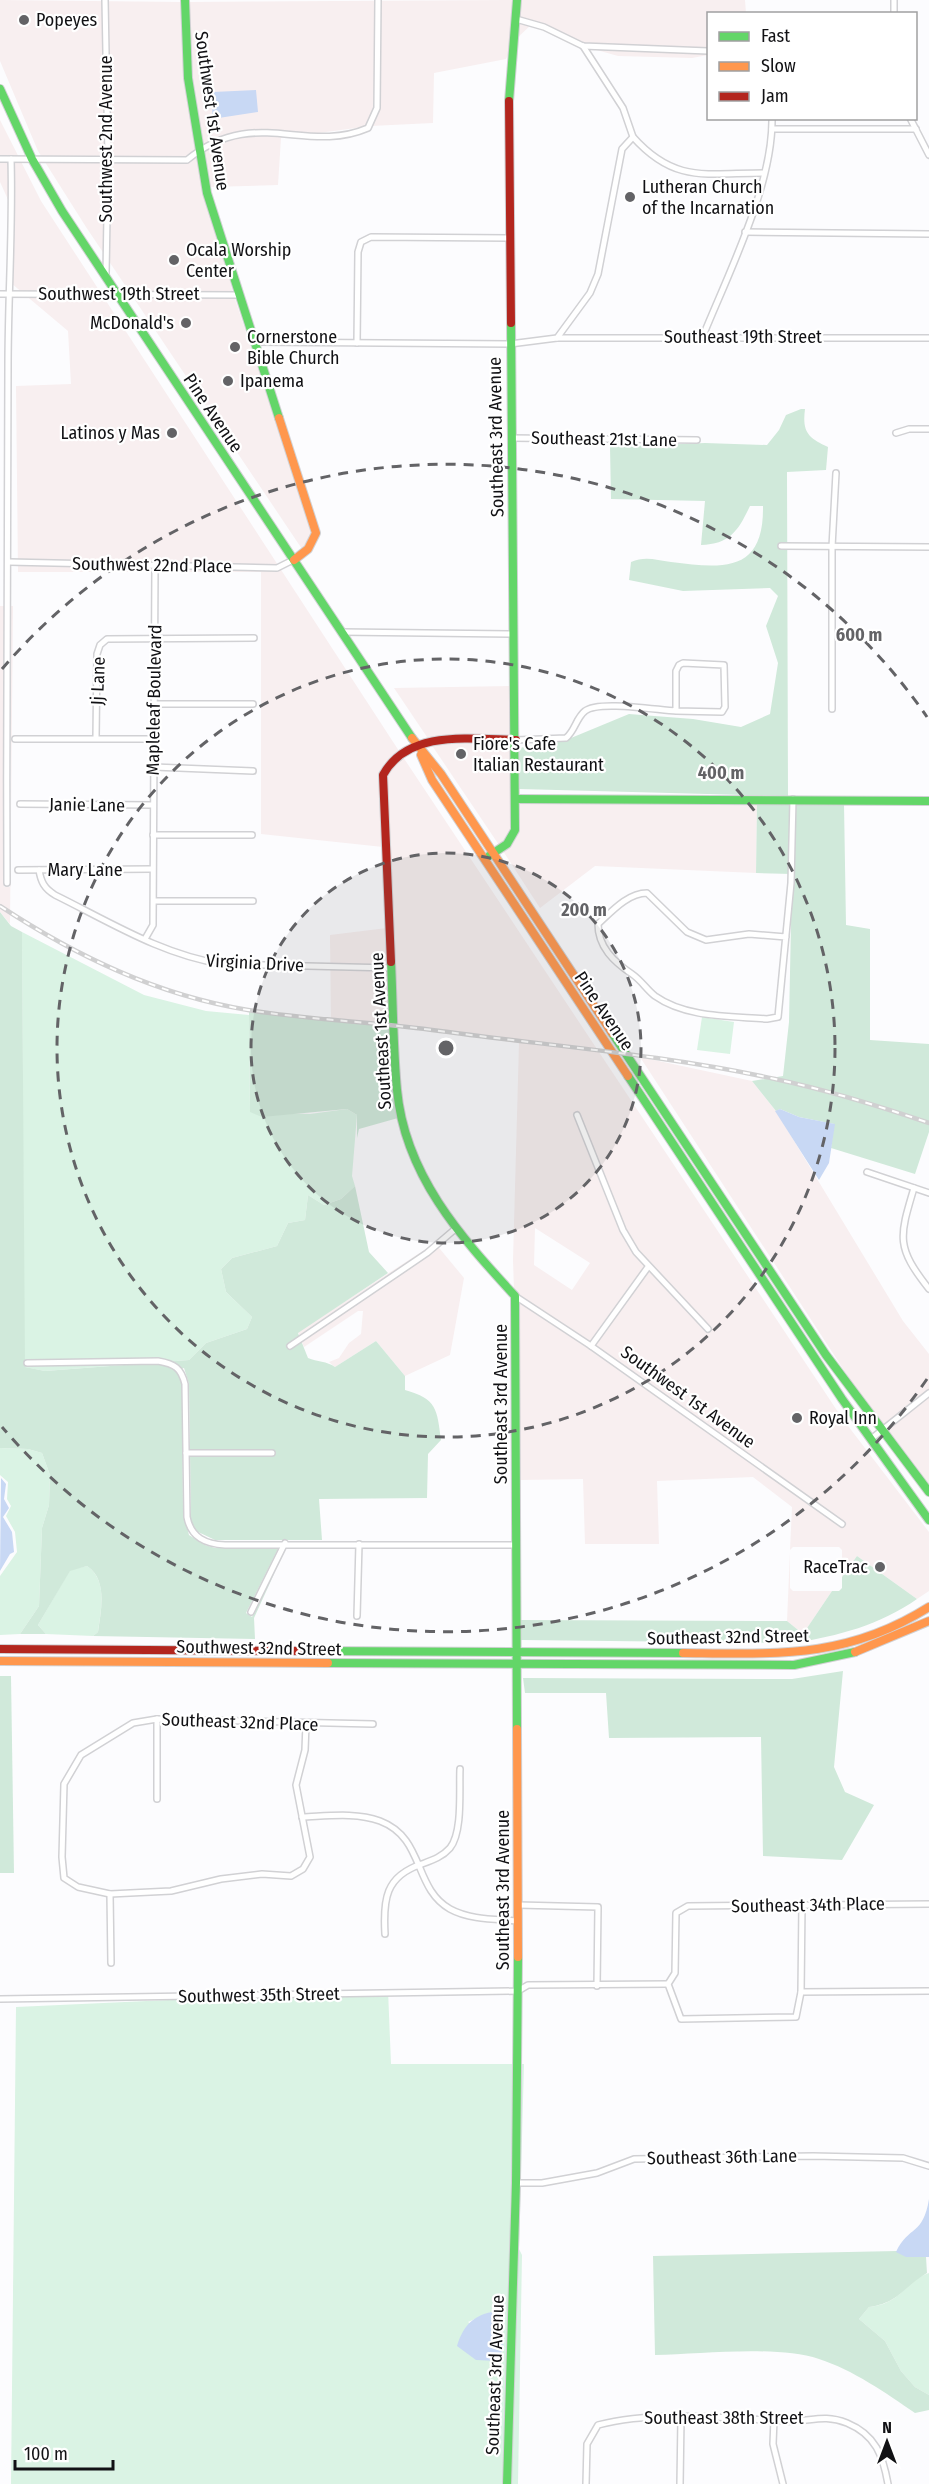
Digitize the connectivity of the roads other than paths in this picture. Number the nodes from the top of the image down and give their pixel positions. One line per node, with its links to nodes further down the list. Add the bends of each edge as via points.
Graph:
1 (105, 0): 16 (street, Southwest 2nd Avenue)
2 (185, 0): 14 (main road, Southwest 1st Avenue, via 187,65)
3 (378, 0): 14 (street, via 377,108 368,128 358,133 322,136 260,132 220,139)
4 (517, 0): 5 (main road, Southeast 3rd Avenue)
5 (516, 19): 6 (street, via 529,21); 23 (main road, Southeast 3rd Avenue, via 509,102)
6 (583, 46): 7 (street); 13 (street, via 623,108)
7 (707, 51)
8 (0, 89): 19 (main road, Pine Avenue)
9 (772, 120): 11 (street)
10 (911, 120): 12 (street)
11 (772, 129): 12 (street); 20 (street)
12 (916, 129): 15 (street)
13 (633, 137): 20 (street, via 646,152 682,172); 30 (street, via 622,149 598,274 590,293)
14 (199, 150): 16 (street, via 187,160); 28 (main road, Southwest 1st Avenue, via 207,193)
15 (929, 155)
16 (108, 158): 19 (street); 24 (street, Southwest 2nd Avenue)
17 (0, 159): 18 (street)
18 (11, 159): 19 (street); 27 (street, via 13,242)
19 (32, 159): 24 (main road, Pine Avenue)
20 (764, 173): 21 (street)
21 (745, 232): 22 (street); 29 (street)
22 (929, 234)
23 (509, 238): 33 (street, via 371,237 361,242); 34 (main road, Southeast 3rd Avenue)
24 (106, 277): 25 (main road, Pine Avenue)
25 (116, 293): 27 (street, Southwest 19th Street); 28 (street, Southwest 19th Street); 43 (main road, Pine Avenue)
26 (0, 294): 27 (street, Southwest 19th Street)
27 (9, 294): 44 (street)
28 (237, 295): 32 (main road, Southwest 1st Avenue)
29 (703, 336): 30 (street, Southeast 19th Street); 31 (street, Southeast 19th Street)
30 (558, 338): 34 (street, Southeast 19th Street)
31 (929, 338)
32 (254, 342): 33 (street); 43 (main road, Southwest 1st Avenue, via 315,533 308,549)
33 (357, 343): 34 (street)
34 (510, 344): 37 (main road, Southeast 3rd Avenue)
35 (929, 429): 36 (street)
36 (896, 433)
37 (511, 438): 38 (street, Southeast 21st Lane); 49 (main road, Southeast 3rd Avenue)
38 (697, 440)
39 (836, 473): 41 (street)
40 (781, 546): 41 (street)
41 (832, 547): 42 (street); 54 (street)
42 (929, 548)
43 (294, 560): 45 (street, Southwest 22nd Place, via 277,568); 48 (main road, Pine Avenue)
44 (9, 562): 45 (street, Southwest 22nd Place); 47 (street)
45 (155, 566): 50 (street, Mapleleaf Boulevard)
46 (0, 603): 47 (street)
47 (8, 603): 75 (street)
48 (340, 632): 49 (street); 60 (main road, Pine Avenue)
49 (513, 634): 59 (main road, Southeast 3rd Avenue)
50 (155, 639): 51 (street, Jj Lane); 52 (street, Mapleleaf Boulevard); 56 (street, Jj Lane, via 107,639 100,645)
51 (254, 639)
52 (156, 704): 53 (street); 58 (street, Mapleleaf Boulevard)
53 (253, 704)
54 (832, 709)
55 (676, 711): 55 (street, via 679,665 724,665 724,710); 59 (street, via 590,707 566,738)
56 (96, 738): 57 (street); 58 (street)
57 (15, 739)
58 (155, 739): 61 (street, Mapleleaf Boulevard)
59 (516, 740): 60 (main road, via 433,740); 63 (main road, Southeast 3rd Avenue)
60 (416, 744): 70 (main road, Pine Avenue); 71 (main road, Pine Avenue, via 432,780); 80 (main road, Southeast 1st Avenue, via 393,759 382,775)
61 (154, 767): 62 (street); 67 (street, Mapleleaf Boulevard)
62 (253, 771)
63 (515, 799): 64 (main road); 70 (main road, Southeast 3rd Avenue, via 512,839)
64 (793, 800): 65 (main road); 78 (street)
65 (929, 801)
66 (20, 804): 67 (street, Janie Lane)
67 (153, 805): 68 (street, Mapleleaf Boulevard)
68 (153, 834): 69 (street); 72 (street, Mapleleaf Boulevard)
69 (252, 834)
70 (494, 853): 71 (main road, Southeast 3rd Avenue); 94 (main road, Pine Avenue)
71 (484, 859): 95 (main road, Pine Avenue)
72 (152, 869): 74 (street, Mary Lane); 76 (street, Mapleleaf Boulevard)
73 (18, 870): 74 (street, Mary Lane)
74 (39, 870): 79 (street, Virginia Drive, via 46,890)
75 (7, 883)
76 (154, 901): 77 (street); 79 (street, Mapleleaf Boulevard, via 153,925)
77 (253, 901)
78 (786, 937): 78 (street, via 778,1017 748,1018 696,1012 656,997 621,969 598,936 598,924 628,899 647,893 687,932 706,940 749,934)
79 (145, 939): 80 (street, Virginia Drive, via 181,956 222,964)
80 (392, 968): 85 (main road, Southeast 1st Avenue, via 397,1090 405,1137 426,1187)
81 (577, 1114): 86 (street, via 623,1230)
82 (867, 1172): 83 (street)
83 (914, 1188): 84 (street); 87 (street, via 902,1240 909,1263)
84 (929, 1192)
85 (454, 1230): 88 (main road, Southeast 1st Avenue); 90 (street, via 427,1253)
86 (648, 1267): 89 (street); 91 (street)
87 (929, 1289)
88 (515, 1296): 91 (street, Southwest 1st Avenue); 103 (main road, Southeast 3rd Avenue)
89 (708, 1329)
90 (290, 1346)
91 (591, 1346): 100 (street, Southwest 1st Avenue)
92 (27, 1363): 96 (street, via 173,1364 182,1372 185,1384)
93 (929, 1393): 94 (street)
94 (880, 1431): 95 (street); 98 (main road, Pine Avenue)
95 (870, 1440): 99 (main road, Pine Avenue)
96 (186, 1453): 97 (street); 101 (street, via 187,1517 194,1534 215,1544)
97 (272, 1453)
98 (929, 1492)
99 (929, 1520)
100 (842, 1524)
101 (285, 1543): 102 (street); 105 (street)
102 (359, 1544): 103 (street); 106 (street)
103 (516, 1545): 109 (main road, Southeast 3rd Avenue)
104 (929, 1606): 109 (main road, Southeast 32nd Street, via 895,1628 867,1639 811,1651)
105 (251, 1612)
106 (357, 1616)
107 (929, 1621): 111 (main road, Southeast 32nd Street, via 859,1653 803,1664)
108 (0, 1648): 109 (main road, Southwest 32nd Street)
109 (517, 1653): 111 (main road, Southeast 3rd Avenue)
110 (0, 1661): 111 (main road, Southwest 32nd Street)
111 (518, 1666): 122 (main road, Southeast 3rd Avenue)
112 (156, 1719): 113 (street, Southeast 32nd Place, via 251,1719); 116 (street); 119 (street, Southeast 32nd Place, via 133,1723 81,1755 64,1784 64,1878 78,1887)
113 (306, 1724): 114 (street, Southeast 32nd Place); 117 (street, via 305,1750 296,1785)
114 (373, 1724)
115 (460, 1769): 118 (street, via 458,1826 452,1846 436,1859)
116 (157, 1798)
117 (302, 1817): 118 (street, via 360,1816 382,1822 406,1840); 119 (street, via 310,1857 303,1869 291,1876 262,1874 171,1891)
118 (419, 1864): 123 (street, via 428,1889 448,1908 462,1914); 124 (street, via 397,1878 386,1894)
119 (110, 1894): 125 (street)
120 (802, 1904): 121 (street, Southeast 34th Place); 126 (street, Southeast 34th Place, via 688,1906 676,1913 675,1973); 130 (street)
121 (929, 1904)
122 (518, 1905): 123 (main road, Southeast 3rd Avenue); 127 (street, via 598,1907)
123 (518, 1921): 128 (main road, Southeast 3rd Avenue)
124 (385, 1934)
125 (111, 1963)
126 (668, 1984): 127 (street, Southwest 35th Street); 130 (street, via 681,2019 797,2016)
127 (597, 1986): 128 (street, Southwest 35th Street, via 528,1985)
128 (518, 1991): 131 (street, Southwest 35th Street); 133 (main road, Southeast 3rd Avenue)
129 (929, 1991): 130 (street)
130 (801, 1992)
131 (0, 1999)
132 (929, 2166): 133 (street, Southeast 36th Lane, via 903,2158 820,2156 634,2159 597,2173 542,2183)
133 (516, 2183): 136 (main road, Southeast 3rd Avenue)
134 (681, 2418): 135 (street, Southeast 38th Street); 137 (street, Southeast 38th Street, via 624,2418 598,2425 587,2444); 138 (street)
135 (774, 2419): 139 (street, via 773,2444); 140 (street, Southeast 38th Street, via 826,2417 849,2424 871,2439 884,2458)
136 (507, 2484)
137 (586, 2484)
138 (680, 2484)
139 (783, 2484)
140 (888, 2484)

